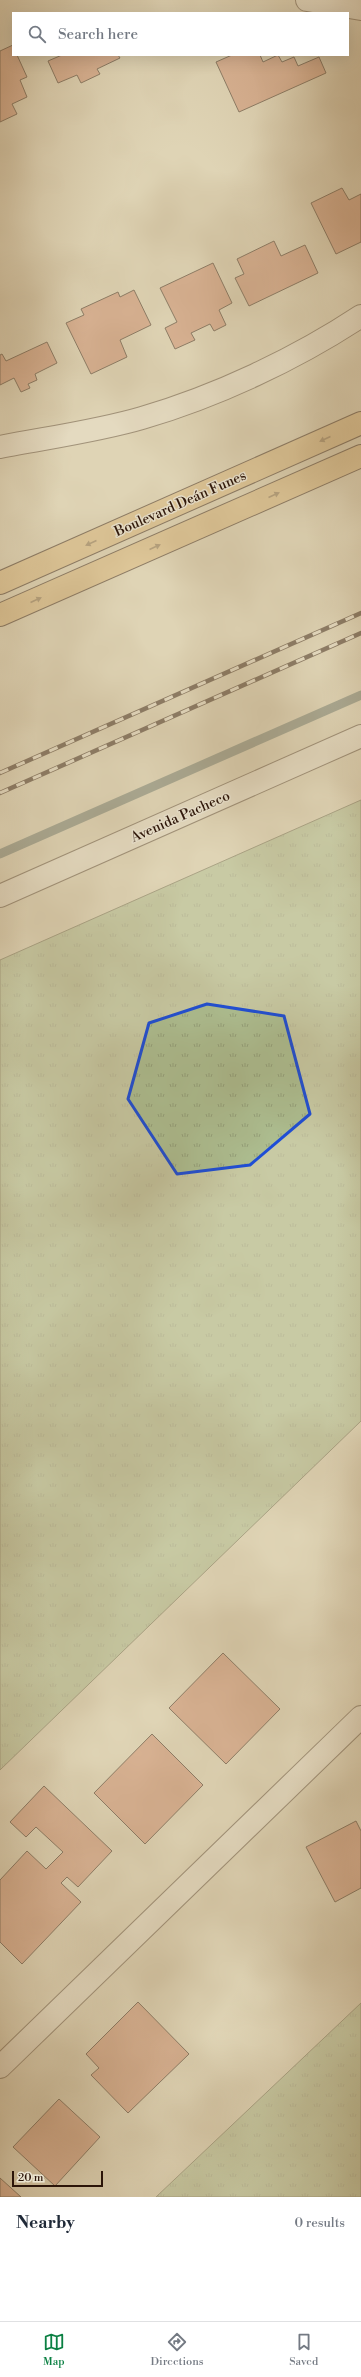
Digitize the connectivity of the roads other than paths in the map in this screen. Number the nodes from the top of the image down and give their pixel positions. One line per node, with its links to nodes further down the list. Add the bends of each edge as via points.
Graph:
1 (306, 0): 2 (street)
2 (361, 9)
3 (361, 316): 5 (street, via 337,332 238,383 142,418)
4 (361, 423): 7 (main road, Boulevard Deán Funes, one-way to 7)
5 (0, 447)
6 (361, 456): 8 (main road, one-way to 6)
7 (0, 583)
8 (0, 615)
9 (361, 736): 10 (street, Avenida Pacheco)
10 (0, 896)
11 (361, 1717): 12 (street)
12 (0, 2067)

